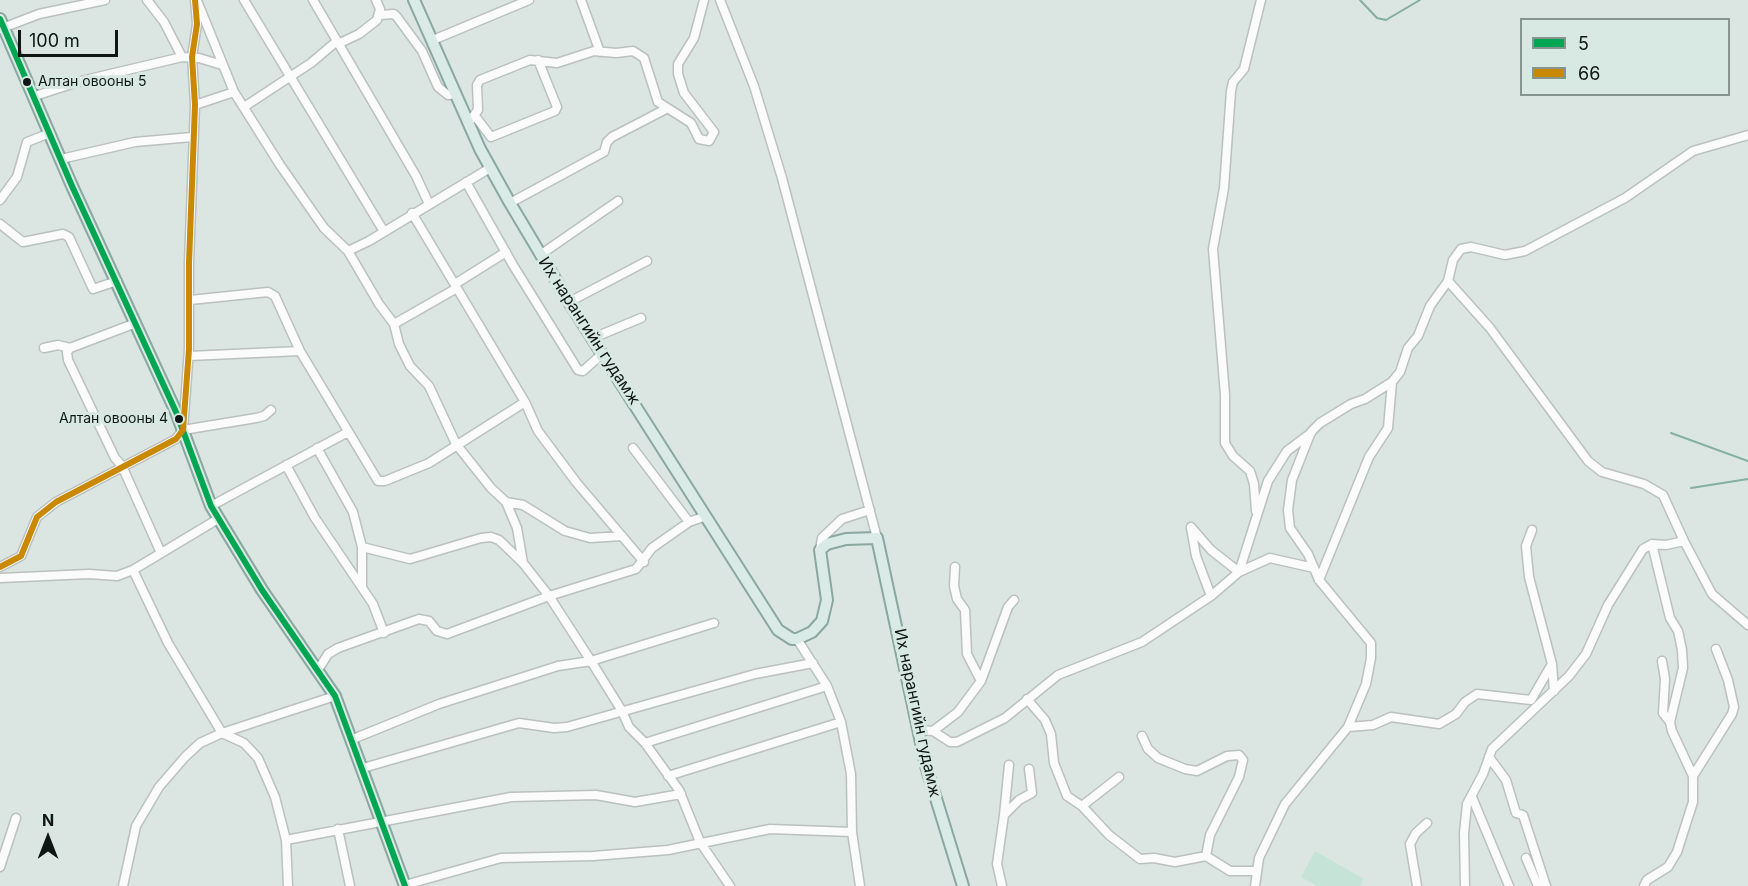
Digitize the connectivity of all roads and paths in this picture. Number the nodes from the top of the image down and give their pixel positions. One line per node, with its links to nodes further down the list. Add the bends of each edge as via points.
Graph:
1 (105, 0): 14 (street)
2 (147, 0): 18 (street)
3 (196, 0): 19 (street); 21 (street)
4 (244, 0): 22 (street)
5 (313, 0): 16 (street)
6 (376, 0): 13 (street)
7 (414, 0): 15 (main road, Их нарангийн гудамж)
8 (529, 0): 15 (street)
9 (581, 0): 17 (street)
10 (704, 0): 28 (street, via 694,38 678,64 678,74 684,93 711,127 712,137 709,141 699,139 691,123)
11 (1261, 0): 75 (street, via 1244,69 1231,91 1224,188 1213,249 1225,443 1251,471)
12 (723, 1): 74 (street, via 782,178)
13 (380, 15): 16 (street, via 359,34); 24 (street, via 397,17 422,51 438,87 448,95)
14 (1, 25): 25 (main road)
15 (433, 40): 24 (main road, Их нарангийн гудамж)
16 (339, 42): 22 (street); 39 (street)
17 (600, 52): 20 (street, via 557,63); 28 (street, via 640,54 658,102)
18 (182, 57): 19 (street); 25 (street)
19 (192, 57): 21 (street); 26 (street)
20 (538, 60): 29 (street, via 480,80); 29 (street, via 557,107 555,111 491,137)
21 (222, 64): 23 (street)
22 (288, 77): 27 (street); 42 (street)
23 (234, 92): 26 (street); 27 (street)
24 (456, 94): 29 (main road, Их нарангийн гудамж)
25 (35, 96): 30 (main road)
26 (195, 105): 32 (street)
27 (244, 106): 43 (street, via 324,228)
28 (666, 109): 38 (street, via 612,137 604,152)
29 (472, 120): 34 (main road, Их нарангийн гудамж)
30 (50, 133): 33 (main road); 36 (street, via 27,142 17,177)
31 (1748, 135): 48 (street, via 1694,151 1625,198 1525,251 1505,255 1471,247 1461,249 1453,260)
32 (192, 137): 33 (street, via 135,142); 50 (street)
33 (61, 159): 47 (main road)
34 (490, 168): 35 (street); 38 (main road, Их нарангийн гудамж)
35 (466, 182): 39 (street); 44 (street)
36 (0, 200)
37 (618, 201): 45 (street)
38 (510, 203): 45 (main road, Их нарангийн гудамж)
39 (429, 204): 40 (street)
40 (412, 213): 42 (street); 49 (street)
41 (0, 224): 47 (street, via 23,242 63,234 69,237 93,289)
42 (383, 231): 43 (street)
43 (348, 251): 54 (street)
44 (506, 252): 49 (street); 59 (street, via 578,370 583,371)
45 (540, 255): 51 (main road, Их нарангийн гудамж)
46 (647, 261): 51 (street)
47 (117, 281): 53 (main road)
48 (1448, 281): 61 (street, via 1430,306 1419,336 1408,348); 82 (street, via 1491,328 1588,461 1602,472 1644,484 1663,495)
49 (456, 286): 54 (street); 62 (street)
50 (190, 300): 58 (street, via 268,292 275,296); 60 (street)
51 (569, 302): 55 (main road, Их нарангийн гудамж)
52 (641, 318): 55 (street)
53 (136, 323): 57 (street); 64 (main road)
54 (394, 324): 67 (street, via 410,366 429,386)
55 (593, 338): 59 (main road, Их нарангийн гудамж)
56 (44, 348): 57 (street)
57 (70, 348): 71 (street, via 68,360 115,459)
58 (300, 351): 60 (street); 65 (street)
59 (603, 353): 76 (main road, Их нарангийн гудамж)
60 (189, 356): 64 (street)
61 (1392, 382): 66 (street); 95 (street, via 1388,428 1369,457)
62 (525, 402): 67 (street); 80 (street, via 538,431)
63 (271, 410): 64 (street, via 264,417)
64 (183, 430): 71 (street, via 176,439); 73 (main road)
65 (348, 432): 67 (street, via 378,481 429,463); 68 (street)
66 (1311, 432): 75 (street, via 1287,451 1268,481); 91 (street, via 1292,480 1288,510 1290,528)
67 (456, 444): 72 (street)
68 (317, 448): 70 (street); 84 (street, via 353,512)
69 (633, 448): 78 (street)
70 (286, 465): 73 (street); 96 (street, via 315,518)
71 (122, 466): 86 (street); 89 (street, via 56,502 37,517 21,556)
72 (506, 502): 80 (street, via 523,505 566,531 590,538); 88 (street, via 517,528)
73 (211, 506): 77 (main road)
74 (870, 510): 81 (street); 85 (street, via 842,519 822,538)
75 (1256, 515): 93 (street)
76 (706, 516): 78 (street); 103 (main road, Их нарангийн гудамж, via 778,630)
77 (218, 519): 86 (street); 109 (main road)
78 (689, 522): 87 (street, via 647,552)
79 (1532, 530): 108 (street, via 1526,546 1530,577)
80 (622, 536): 87 (street)
81 (877, 538): 85 (main road, via 846,539); 119 (main road, Их нарангийн гудамж)
82 (1684, 541): 83 (street); 101 (street, via 1713,594)
83 (1652, 544): 112 (street, via 1643,549 1608,605 1587,654); 117 (street, via 1682,650 1683,668)
84 (362, 547): 88 (street, via 410,559 491,537); 96 (street)
85 (820, 550): 103 (main road, via 825,612 818,627)
86 (161, 553): 92 (street)
87 (644, 562): 97 (street, via 636,569)
88 (523, 563): 97 (street)
89 (0, 567)
90 (955, 567): 110 (street, via 957,599 965,610 967,654)
91 (1314, 568): 93 (street, via 1270,558); 95 (street)
92 (133, 570): 94 (street, via 117,576); 121 (street, via 168,643)
93 (1239, 572): 98 (street); 98 (street, via 1211,550 1191,527 1196,556)
94 (0, 578)
95 (1319, 580): 118 (street, via 1371,643 1366,684)
96 (362, 586): 102 (street)
97 (549, 596): 102 (street, via 447,634 437,632 423,618); 105 (street)
98 (1211, 596): 114 (street, via 1142,642 1058,675)
99 (1014, 600): 110 (street)
100 (714, 623): 105 (street)
101 (1748, 626)
102 (384, 633): 109 (street, via 338,648 328,654)
103 (797, 639): 107 (street)
104 (1716, 649): 130 (street, via 1734,707)
105 (591, 661): 115 (street); 123 (street, via 558,666 439,704)
106 (1662, 661): 117 (street, via 1663,713)
107 (813, 663): 111 (street); 115 (street, via 755,674)
108 (1552, 664): 112 (street); 118 (street, via 1531,699 1477,694 1439,724 1391,717)
109 (318, 670): 113 (main road)
110 (981, 681): 120 (street, via 958,712)
111 (827, 686): 116 (street); 124 (street)
112 (1554, 691): 125 (street, via 1504,736)
113 (335, 696): 121 (street); 123 (main road)
114 (1027, 699): 120 (street, via 1005,718 957,742); 134 (street, via 1051,734 1054,763 1067,796)
115 (622, 711): 124 (street, via 628,728); 127 (street, via 567,727 519,723)
116 (841, 722): 129 (street); 140 (street, via 851,774)
117 (1670, 722): 130 (street)
118 (1348, 727): 146 (street, via 1285,804)
119 (918, 730): 120 (street); 153 (main road, Их нарангийн гудамж)
120 (933, 731)
121 (222, 733): 141 (street, via 244,743 258,758 275,797); 147 (street, via 200,743 159,787 136,826)
122 (1142, 736): 143 (street, via 1158,758 1185,769 1197,771 1227,756 1239,755 1244,760 1210,835)
123 (353, 739): 127 (main road)
124 (645, 743): 129 (street)
125 (1489, 757): 133 (street); 160 (street, via 1506,780 1516,813 1523,815)
126 (1009, 765): 135 (street)
127 (363, 768): 137 (main road)
128 (1029, 769): 135 (street, via 1032,793)
129 (668, 776): 132 (street)
130 (1693, 776): 161 (street, via 1693,802 1677,852 1668,867)
131 (1119, 777): 134 (street)
132 (681, 794): 137 (street, via 634,802 596,795 511,797); 142 (street)
133 (1472, 797): 157 (street, via 1467,804 1464,834); 158 (street)
134 (1082, 806): 143 (street, via 1109,835 1140,859 1175,862)
135 (1004, 815): 154 (street, via 997,864)
136 (16, 818): 145 (street)
137 (380, 820): 139 (street); 150 (main road)
138 (1427, 823): 156 (street, via 1410,844)
139 (338, 829): 141 (street); 149 (street)
140 (852, 832): 142 (street, via 770,829); 152 (street)
141 (286, 840): 148 (street)
142 (700, 842): 150 (street, via 668,850 501,858); 151 (street)
143 (1206, 856): 146 (street, via 1230,871)
144 (1526, 858): 159 (street)
145 (0, 867)
146 (1256, 870): 155 (street)
147 (123, 886)
148 (288, 886)
149 (350, 886)
150 (405, 886)
151 (730, 886)
152 (861, 886)
153 (963, 886)
154 (1002, 886)
155 (1255, 886)
156 (1417, 886)
157 (1465, 886)
158 (1509, 886)
159 (1538, 886)
160 (1546, 886)
161 (1644, 886)

